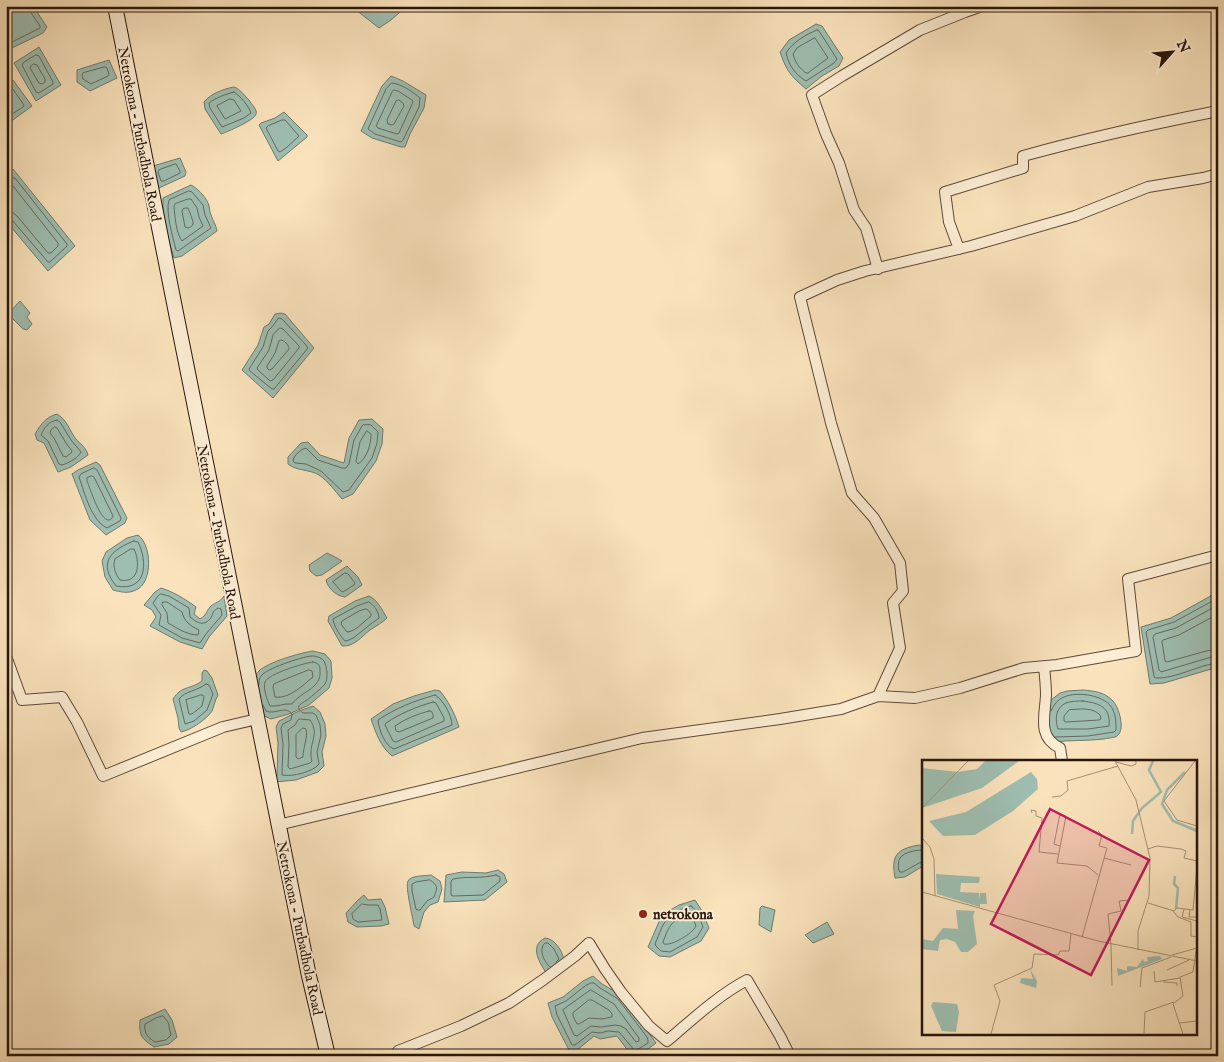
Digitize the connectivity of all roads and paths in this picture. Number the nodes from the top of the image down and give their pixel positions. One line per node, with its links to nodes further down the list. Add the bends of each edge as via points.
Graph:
1 (115, 6): 11 (main road, Netrokona - Purbadhola Road)
2 (982, 6): 6 (street, via 920,30 812,95 854,210 866,228)
3 (1218, 111): 5 (street, via 1023,156 1023,168 945,192 949,222)
4 (1218, 174): 5 (street, via 1148,187 1075,216)
5 (959, 249): 6 (street)
6 (878, 269): 10 (street, via 836,280 800,297 852,493 874,518 900,563 903,591 893,603 900,648)
7 (1218, 555): 9 (street, via 1128,579 1136,652)
8 (6, 656): 11 (street, via 22,700 62,697 103,776 223,727)
9 (1044, 666): 10 (street, via 1024,668 914,698); 12 (street, via 1044,731 1051,744 1060,748)
10 (878, 696): 13 (street, via 841,709 642,738)
11 (257, 719): 13 (main road, Netrokona - Purbadhola Road)
12 (1062, 760)
13 (278, 825): 14 (main road, Netrokona - Purbadhola Road, via 308,976)
14 (328, 1056)
15 (397, 1056): 16 (street, via 398,1051 509,1003 589,943 622,992 649,1026 667,1042 709,1006 747,980)
16 (790, 1056)

